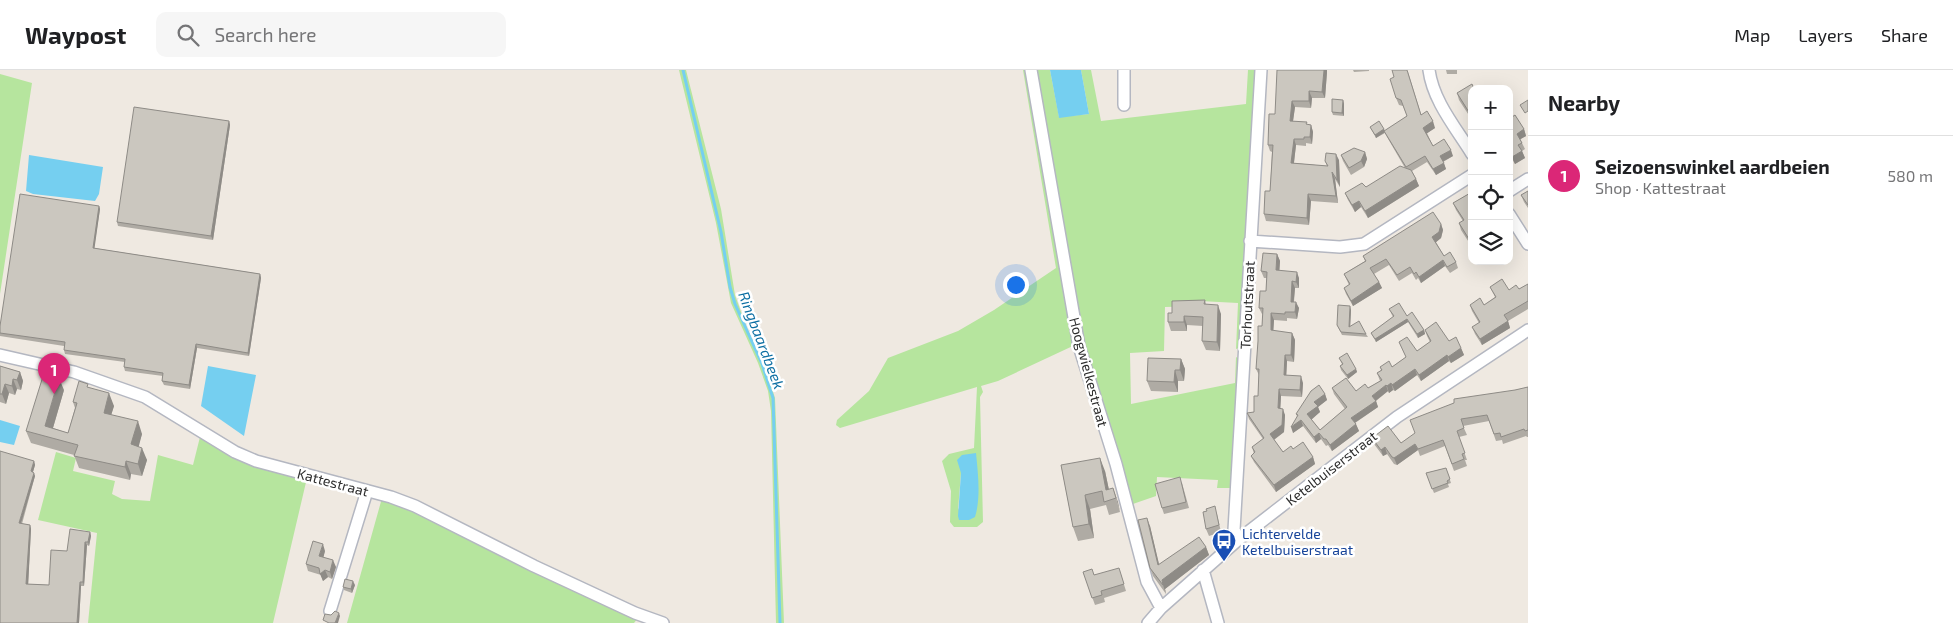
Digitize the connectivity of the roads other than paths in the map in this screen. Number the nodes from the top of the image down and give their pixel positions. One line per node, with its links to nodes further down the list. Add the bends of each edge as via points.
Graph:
1 (1031, 70): 18 (street, Hoogwielkestraat, via 1079,346 1116,464 1147,582)
2 (1124, 70): 5 (street)
3 (1261, 70): 11 (street, Torhoutstraat)
4 (1429, 70): 6 (street, via 1438,99)
5 (1124, 105)
6 (1468, 148)
7 (1468, 178): 11 (street, via 1364,244 1340,247)
8 (1528, 179): 9 (street)
9 (1513, 188)
10 (1513, 220): 12 (street)
11 (1250, 241): 16 (street, Torhoutstraat, via 1234,530)
12 (1528, 244)
13 (1528, 330): 16 (street, Ketelbuiserstraat, via 1397,417)
14 (0, 355): 15 (street, Kattestraat, via 74,372 145,397 256,461)
15 (367, 491): 19 (street); 20 (street, Kattestraat, via 415,506 534,566)
16 (1239, 539): 17 (street, Ketelbuiserstraat)
17 (1203, 570): 18 (street, Ketelbuiserstraat); 22 (street)
18 (1161, 608): 21 (street, Ketelbuiserstraat)
19 (330, 610)
20 (663, 623)
21 (1148, 623)
22 (1218, 623)

